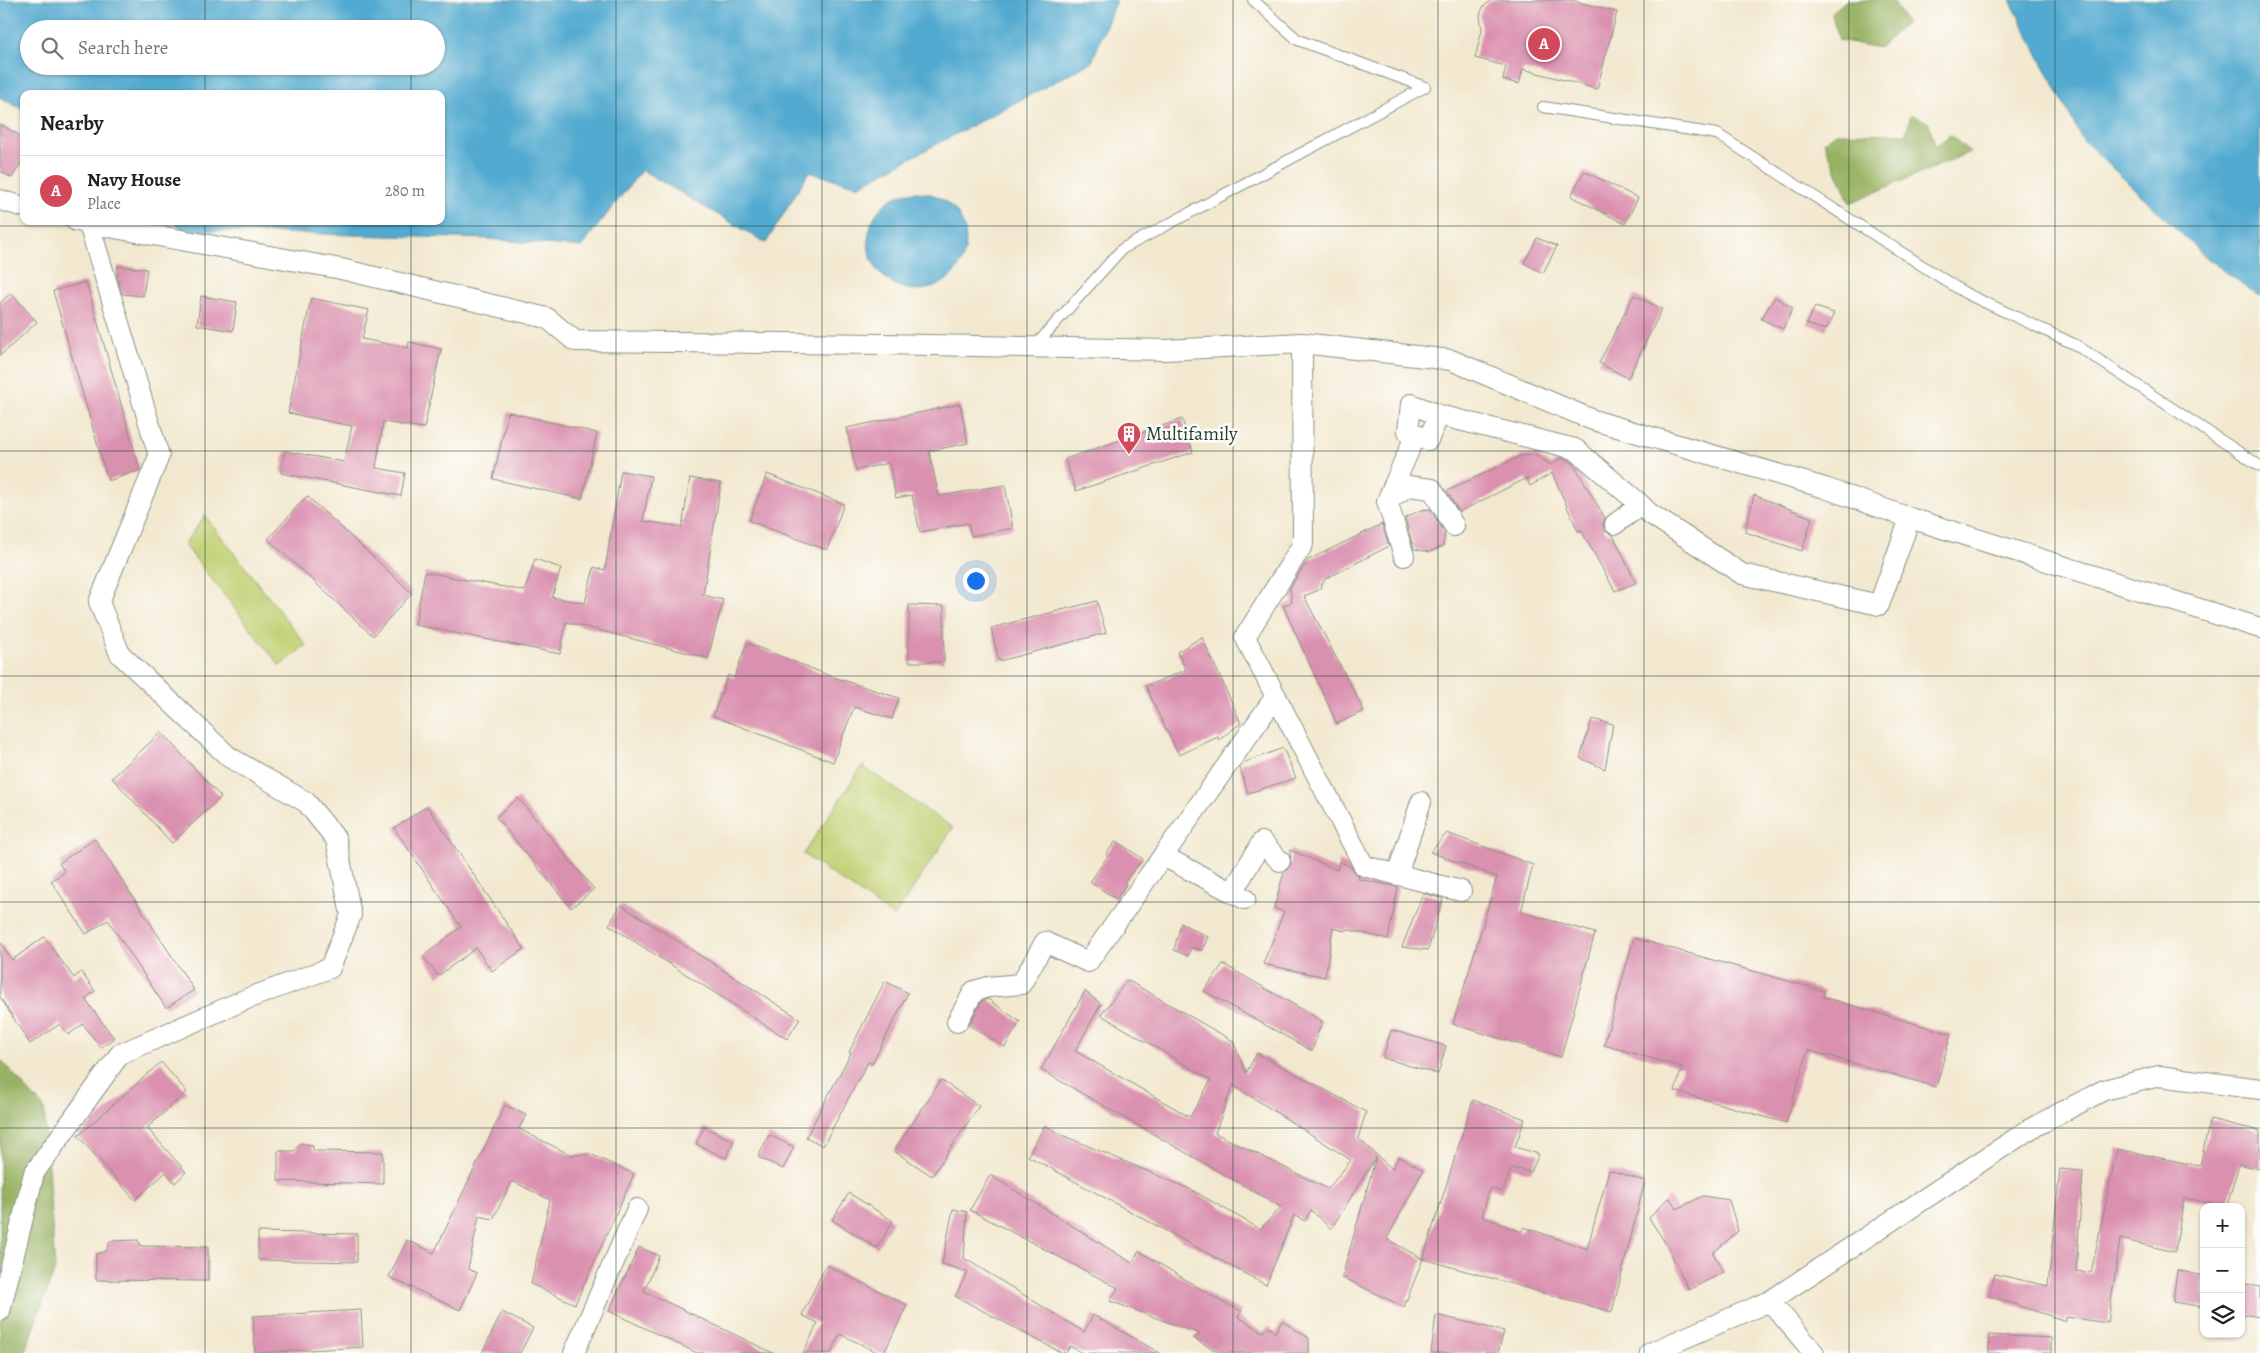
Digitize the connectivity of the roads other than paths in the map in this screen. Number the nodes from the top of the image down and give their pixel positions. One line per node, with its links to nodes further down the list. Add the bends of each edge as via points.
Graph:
1 (1253, 0): 8 (lane, via 1298,40 1425,87 1122,249)
2 (1543, 107): 11 (lane, via 1717,134 1965,293 2076,344)
3 (0, 200): 4 (street)
4 (20, 206)
5 (84, 225): 29 (street, via 159,456 99,602 120,654 229,757 306,802 336,839 351,915 330,968 248,998 120,1054 34,1173)
6 (100, 225): 8 (street, via 342,269 547,318 575,341)
7 (1302, 343): 8 (street, via 1165,350); 14 (street, via 1452,360 1593,420 1825,488); 19 (street, via 1303,544 1245,637)
8 (1034, 347)
9 (1439, 415): 10 (street, via 1428,440); 10 (street, via 1412,404 1408,431); 13 (street, via 1575,449)
10 (1416, 434): 12 (street)
11 (2260, 466)
12 (1387, 501): 16 (street, via 1408,486 1432,489); 17 (street)
13 (1641, 504): 14 (street, via 1649,514 1742,574 1879,606); 15 (street)
14 (1910, 518): 18 (street)
15 (1615, 524)
16 (1454, 526)
17 (1404, 556)
18 (2260, 628)
19 (1276, 696): 21 (street); 23 (street, via 1364,866)
20 (1421, 802): 23 (street)
21 (1163, 856): 22 (street, via 1238,896 1262,842); 25 (street, via 1088,962 1046,942 1021,984 974,991)
22 (1280, 861)
23 (1397, 874): 24 (street)
24 (1461, 891)
25 (957, 1022)
26 (2260, 1089): 28 (street, via 2159,1076 2104,1090 2030,1129)
27 (637, 1209): 30 (street)
28 (1770, 1301): 31 (street); 32 (street)
29 (0, 1311)
30 (574, 1353)
31 (1650, 1353)
32 (1814, 1353)

